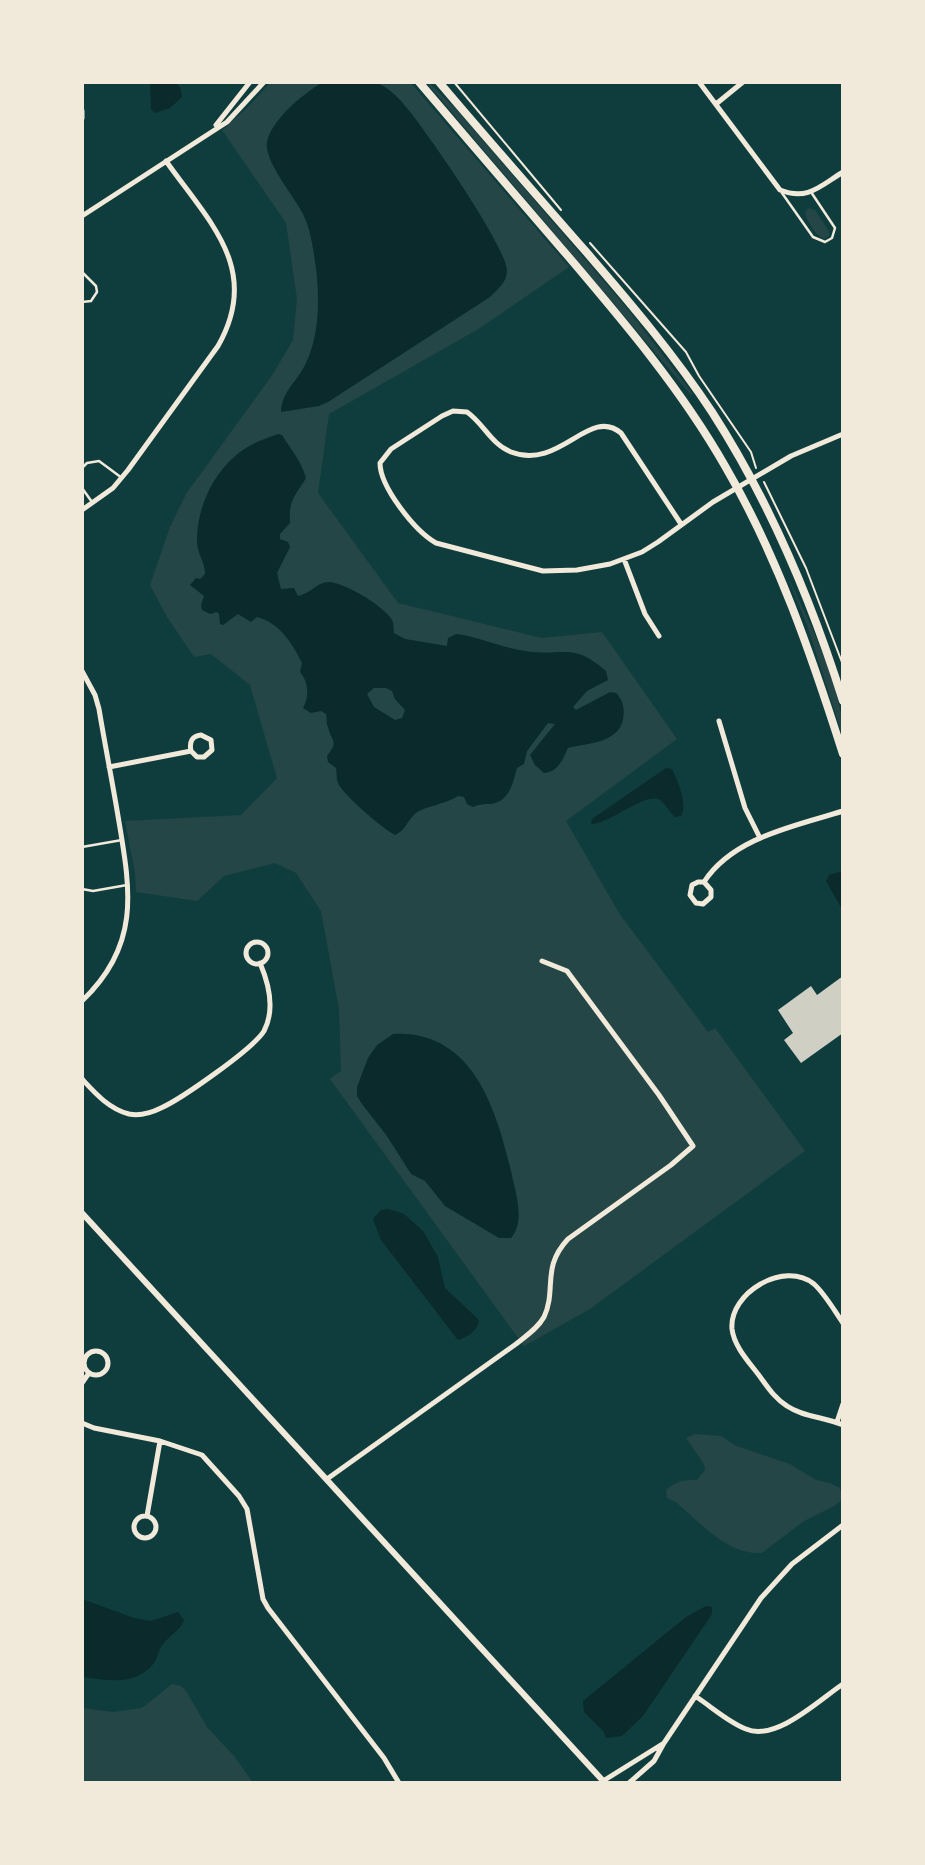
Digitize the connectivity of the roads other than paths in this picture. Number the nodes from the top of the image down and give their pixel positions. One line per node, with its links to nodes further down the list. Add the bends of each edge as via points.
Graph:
1 (250, 82): 10 (street)
2 (264, 82): 10 (street, via 227,122)
3 (419, 82): 23 (main road, via 641,342 688,406)
4 (439, 82): 21 (main road, via 660,339)
5 (699, 82): 7 (street)
6 (743, 82): 7 (street)
7 (716, 104): 13 (street)
8 (82, 111): 9 (street)
9 (82, 118)
10 (215, 128): 11 (street)
11 (166, 161): 15 (street); 20 (street, via 225,246 233,270 235,306 218,346)
12 (843, 172): 14 (street)
13 (780, 190): 14 (street, via 797,195); 14 (lane, via 813,237 825,242 835,228)
14 (811, 192)
15 (82, 216)
16 (82, 272): 17 (lane, via 97,292 91,301)
17 (82, 302)
18 (843, 434): 21 (street, via 791,456)
19 (82, 468): 20 (lane, via 99,461)
20 (122, 478): 24 (street)
21 (752, 480): 23 (street); 30 (main road, via 801,582)
22 (82, 488): 24 (lane)
23 (738, 488): 26 (street); 33 (main road, via 797,617)
24 (93, 504): 25 (street)
25 (82, 510)
26 (681, 524): 27 (street); 27 (street, via 621,433 608,426 599,425 544,454 522,455 498,445 467,412 453,411 391,449 380,463 384,481 417,529 436,543 543,571 595,568)
27 (624, 559): 28 (street, via 645,614)
28 (659, 636)
29 (82, 671): 34 (street, via 95,695)
30 (843, 701)
31 (719, 721): 36 (street, via 745,808)
32 (191, 751): 32 (street, via 197,757 208,755 211,740 194,737); 34 (street)
33 (843, 754)
34 (109, 766): 37 (street)
35 (843, 811): 36 (street)
36 (760, 838): 39 (street, via 723,861)
37 (122, 840): 38 (lane); 40 (street)
38 (82, 847)
39 (704, 882): 39 (street, via 690,888 696,903 703,904 711,897)
40 (129, 885): 41 (lane, via 93,891); 44 (street, via 128,921 118,950 99,983)
41 (82, 888)
42 (542, 961): 54 (street, via 569,974 693,1146 557,1251 539,1325)
43 (260, 963): 43 (street, via 267,957 267,948 259,941 252,942 246,956); 45 (street, via 269,990 264,1030 247,1050 172,1102 147,1114 131,1114 106,1103)
44 (82, 1001)
45 (82, 1079)
46 (82, 1213): 54 (street)
47 (843, 1323): 52 (street, via 814,1284 785,1275 747,1295 732,1322 735,1341 778,1399 794,1410)
48 (89, 1373): 48 (street, via 101,1374 107,1369 102,1352 87,1355); 49 (street)
49 (82, 1383)
50 (843, 1404): 52 (street)
51 (82, 1423): 53 (street)
52 (840, 1423)
53 (160, 1441): 55 (street); 63 (street, via 202,1455 239,1496 248,1514 268,1608)
54 (327, 1479): 62 (street)
55 (147, 1516): 55 (street, via 134,1522 135,1533 142,1537 156,1529)
56 (843, 1525): 57 (street)
57 (837, 1530): 58 (street); 60 (street, via 792,1563 761,1598)
58 (843, 1538)
59 (843, 1684): 60 (street, via 783,1726 764,1733 744,1728)
60 (695, 1696): 61 (street)
61 (664, 1743): 62 (street); 64 (street, via 654,1761)
62 (604, 1782)
63 (399, 1783)
64 (629, 1783)

